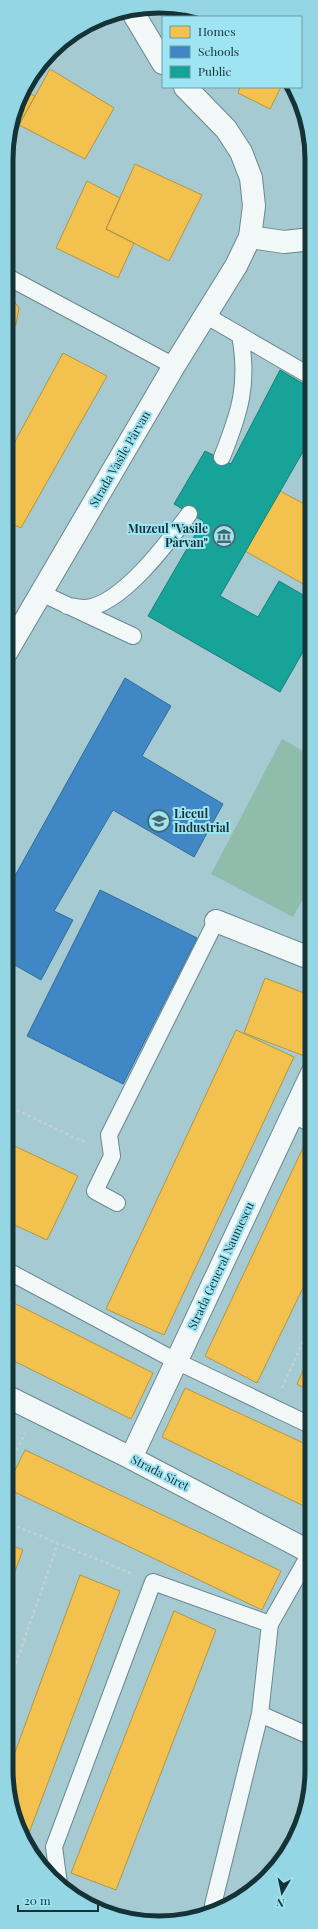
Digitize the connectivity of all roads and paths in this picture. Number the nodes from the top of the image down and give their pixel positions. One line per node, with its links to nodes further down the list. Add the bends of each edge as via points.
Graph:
1 (135, 15): 2 (street)
2 (162, 61)
3 (186, 88): 4 (street, Strada Vasile Pârvan, via 226,129 241,152 251,178 254,206)
4 (250, 237): 5 (street, via 284,242); 7 (street, Strada Vasile Pârvan, via 236,266)
5 (305, 240)
6 (13, 280): 9 (lane)
7 (205, 315): 8 (lane); 9 (street, Strada Vasile Pârvan)
8 (240, 335): 10 (lane); 11 (lane, via 244,359 243,394 235,425)
9 (174, 366): 13 (street, Strada Vasile Pârvan)
10 (305, 373)
11 (222, 457)
12 (189, 514): 14 (lane, via 163,550 139,576 119,592 101,603 86,608)
13 (41, 593): 14 (lane); 16 (street, Strada Vasile Pârvan)
14 (66, 606): 15 (lane)
15 (133, 636)
16 (13, 641)
17 (216, 921): 18 (street); 22 (lane)
18 (305, 956)
19 (305, 1106): 21 (street, Strada General Naumescu)
20 (13, 1108): 22 (path, via 82,1141)
21 (302, 1120): 26 (street, Strada General Naumescu)
22 (109, 1135): 23 (lane, via 112,1156 95,1192)
23 (117, 1203)
24 (13, 1274): 26 (lane)
25 (305, 1336): 28 (path)
26 (176, 1361): 28 (lane); 32 (street, Strada General Naumescu)
27 (13, 1400): 29 (street, Strada Siret)
28 (273, 1407): 30 (lane)
29 (36, 1411): 31 (path); 32 (street, Strada Siret)
30 (305, 1423)
31 (13, 1458)
32 (131, 1458): 35 (street, Strada Siret)
33 (13, 1525): 34 (path)
34 (58, 1543): 37 (path); 39 (path)
35 (305, 1549)
36 (305, 1563): 38 (lane)
37 (154, 1582): 38 (lane); 42 (lane, via 54,1847)
38 (270, 1624): 40 (lane)
39 (13, 1672)
40 (260, 1714): 41 (lane); 44 (lane)
41 (305, 1733)
42 (58, 1875)
43 (99, 1903): 45 (path)
44 (213, 1905)
45 (123, 1911)

